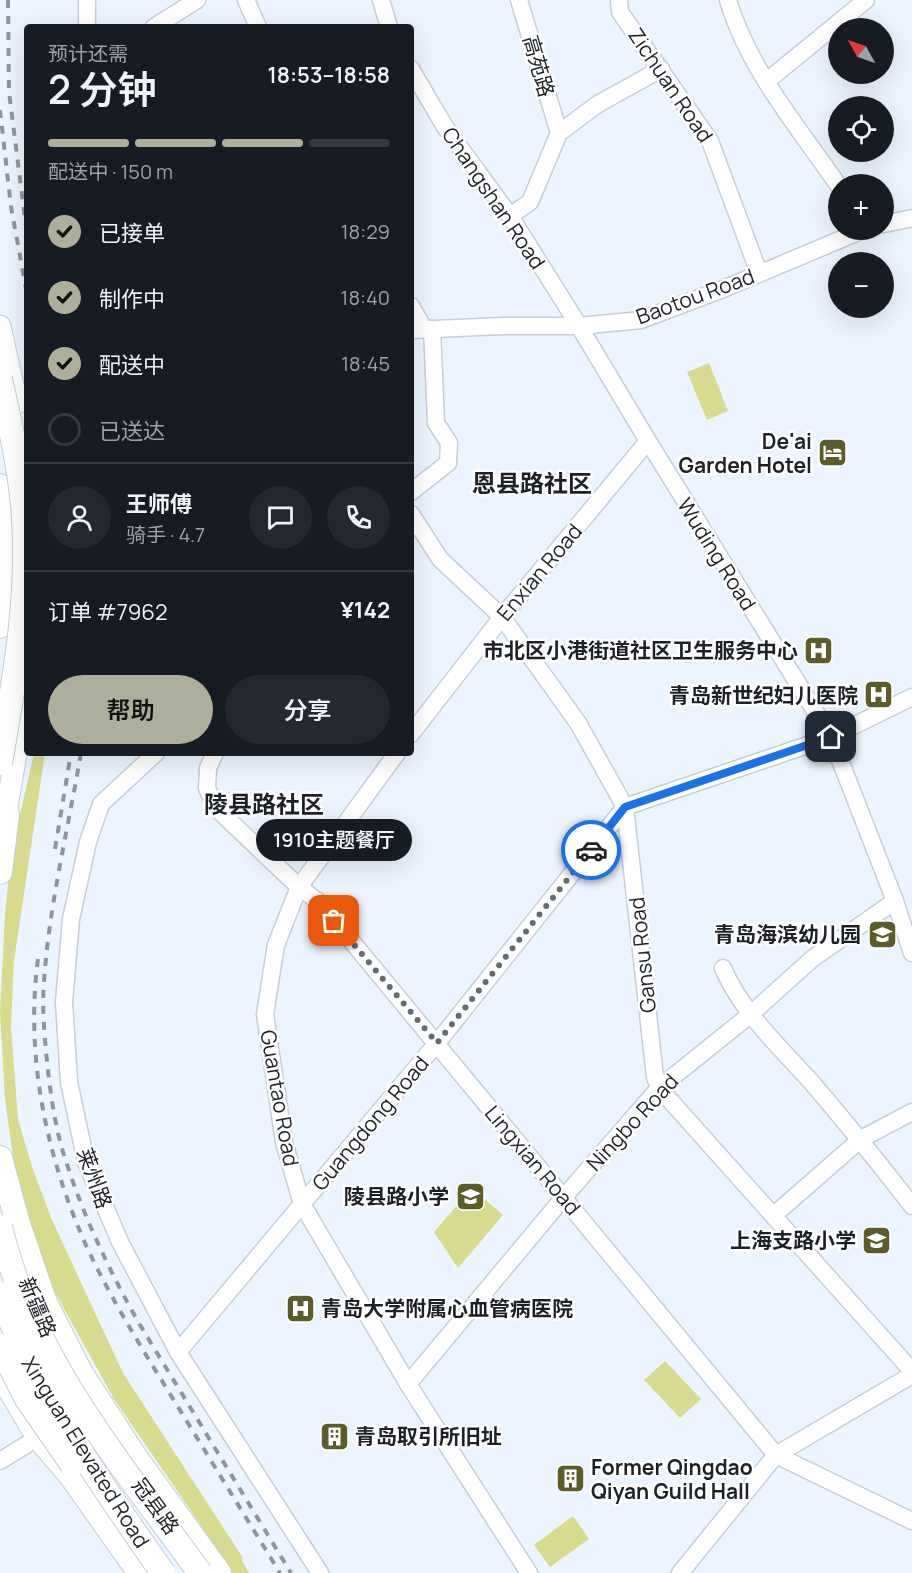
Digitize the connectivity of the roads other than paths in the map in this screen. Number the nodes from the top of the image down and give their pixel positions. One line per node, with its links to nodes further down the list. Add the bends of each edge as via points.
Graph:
1 (87, 0): 9 (street)
2 (197, 0): 10 (street)
3 (246, 0): 11 (street)
4 (381, 0): 12 (street)
5 (519, 0): 16 (street, 高苑路)
6 (619, 0): 13 (street, Zichuan Road, via 620,12)
7 (728, 0): 15 (street, via 735,24)
8 (866, 0): 15 (street)
9 (87, 24)
10 (159, 24)
11 (257, 24)
12 (388, 24)
13 (661, 69): 16 (street, via 598,104); 22 (street, Zichuan Road, via 711,141)
14 (414, 74): 18 (street, Changshan Road, via 445,127)
15 (767, 81): 17 (street)
16 (559, 133): 18 (street, via 530,202)
17 (830, 174)
18 (510, 216): 25 (street, Changshan Road)
19 (912, 218): 20 (street)
20 (894, 222)
21 (839, 240): 22 (street, Baotou Road)
22 (759, 273): 25 (street, Baotou Road, via 641,320)
23 (414, 312): 26 (street)
24 (0, 326): 28 (main road)
25 (579, 326): 26 (street, Baotou Road); 29 (street, Wuding Road)
26 (422, 329): 31 (street, via 436,423 449,443 448,463)
27 (0, 379): 46 (highway, bridge, via 23,506 24,584 16,672)
28 (24, 436)
29 (648, 441): 33 (street, Enxian Road); 42 (street, Wuding Road)
30 (0, 486): 34 (highway, via 4,516)
31 (414, 490)
32 (414, 519): 33 (street, Gansu Road, via 440,559)
33 (502, 617): 41 (street, Enxian Road); 47 (street, Gansu Road, via 578,723)
34 (0, 626)
35 (24, 671): 36 (street)
36 (0, 672)
37 (0, 678): 38 (street)
38 (24, 684)
39 (912, 697): 42 (street)
40 (24, 709): 48 (main road)
41 (414, 730)
42 (831, 737): 47 (street); 52 (street, Wuding Road)
43 (153, 756): 70 (street, 莱州路, via 101,804 71,919 64,1002 69,1082 86,1162 120,1242)
44 (214, 756): 51 (street, Lingxian Road, via 208,768 207,788 215,807)
45 (395, 756): 51 (street)
46 (0, 763)
47 (625, 807): 56 (street, Guangdong Road); 57 (street, Gansu Road)
48 (7, 814): 49 (main road); 50 (highway)
49 (0, 845)
50 (0, 872)
51 (299, 887): 56 (street, Lingxian Road, via 320,903); 63 (street, Guantao Road, via 276,945 265,1014 284,1142)
52 (895, 901): 53 (street, Wuding Road); 55 (street, Ningbo Road, via 812,959)
53 (912, 953)
54 (723, 968): 55 (street)
55 (750, 1014): 57 (street, Ningbo Road); 59 (street)
56 (437, 1043): 61 (street, Lingxian Road); 63 (street, Guangdong Road)
57 (659, 1088): 61 (street, Ningbo Road); 65 (street)
58 (912, 1112): 59 (street)
59 (861, 1139): 64 (street); 65 (street)
60 (0, 1158): 66 (highway)
61 (564, 1197): 73 (street, Ningbo Road); 76 (street, Lingxian Road)
62 (0, 1202): 74 (main road, 新疆路, via 11,1243 40,1317)
63 (302, 1204): 70 (street, Guangdong Road); 73 (street, Guantao Road)
64 (912, 1206)
65 (774, 1215): 71 (street)
66 (9, 1226): 82 (highway, Xinguan Elevated Road, bridge, via 20,1294 36,1331 94,1428); 84 (highway, via 80,1372 135,1457)
67 (0, 1294): 78 (highway, Xinguan Elevated Road, bridge, via 16,1336 76,1443)
68 (0, 1322): 75 (main road, 新疆路)
69 (0, 1346): 78 (highway, bridge, via 27,1399 70,1462)
70 (178, 1352): 85 (street, 莱州路)
71 (912, 1373): 76 (street)
72 (0, 1375): 75 (main road)
73 (408, 1384): 86 (street, Guantao Road)
74 (89, 1407): 75 (street); 83 (main road, 冠县路, via 108,1441)
75 (45, 1433): 77 (street); 80 (main road, via 71,1478)
76 (776, 1455): 79 (street, Lingxian Road); 87 (street)
77 (0, 1461)
78 (120, 1511): 81 (highway, Xinguan Elevated Road, bridge)
79 (912, 1521)
80 (138, 1573)
81 (163, 1573)
82 (200, 1573)
83 (206, 1573)
84 (219, 1573)
85 (320, 1573)
86 (529, 1573)
87 (680, 1573)

